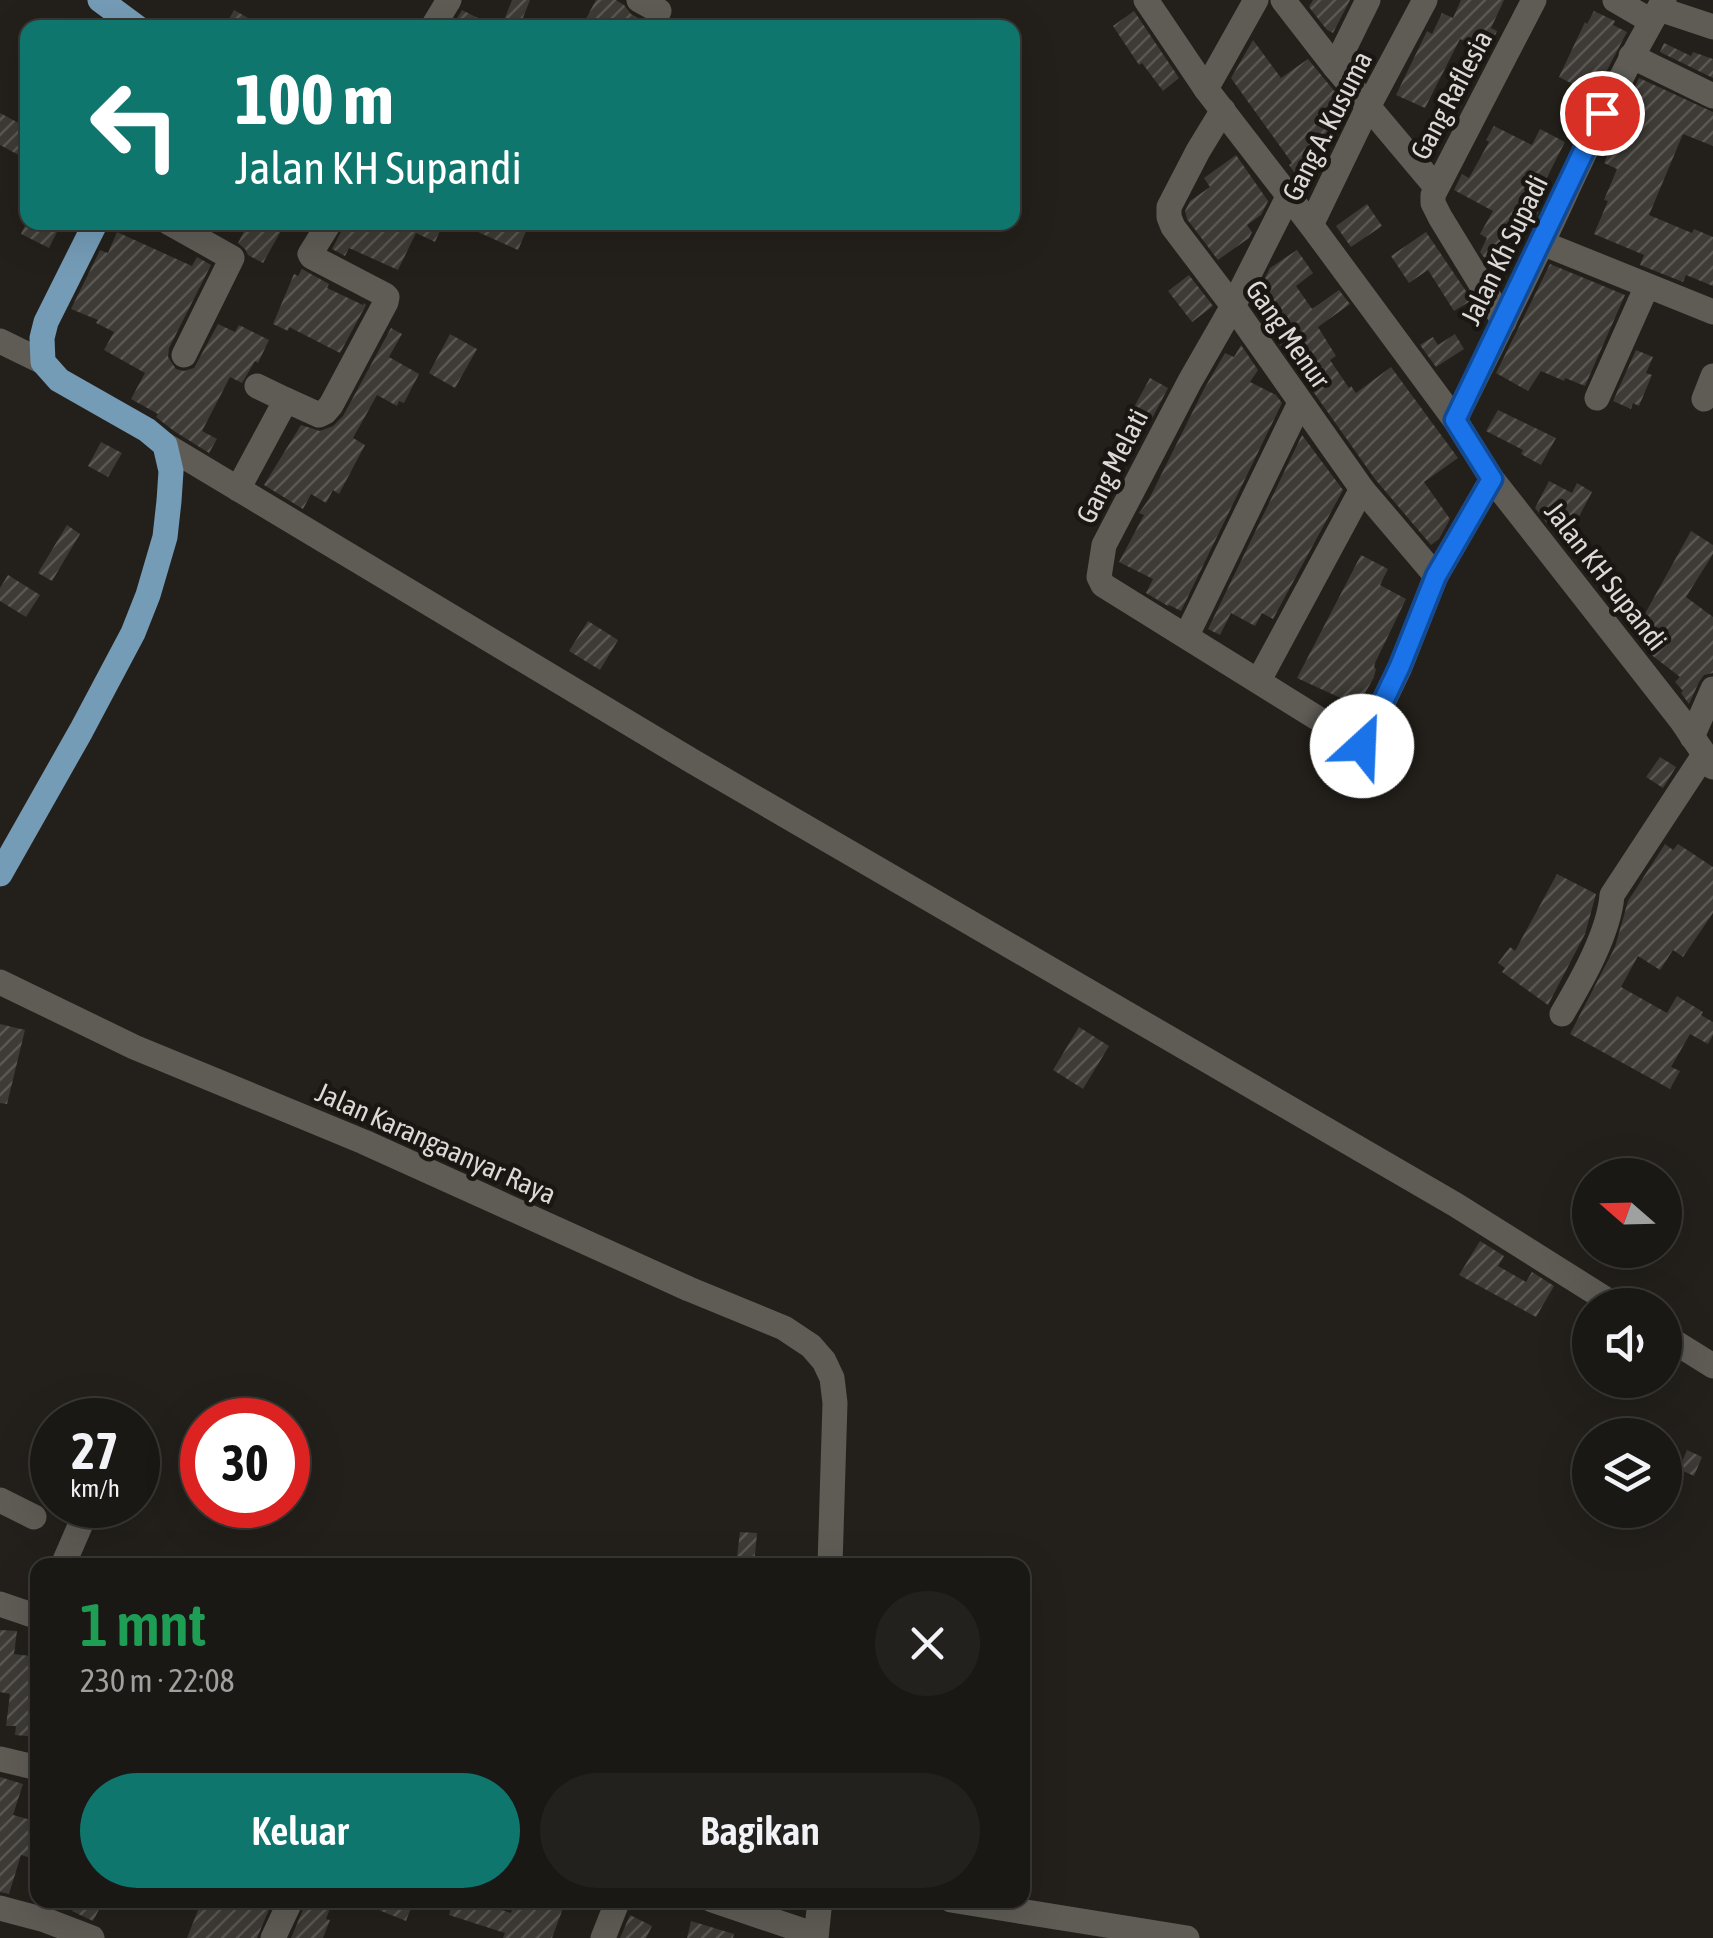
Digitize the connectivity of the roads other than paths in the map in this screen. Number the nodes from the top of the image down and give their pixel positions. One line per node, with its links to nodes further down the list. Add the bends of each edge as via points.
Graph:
1 (100, 0): 10 (main road)
2 (1146, 0): 14 (street, Gang A. Kusuma)
3 (1256, 0): 14 (street)
4 (1283, 0): 13 (street)
5 (1368, 0): 13 (street)
6 (1425, 0): 16 (street, Gang A. Kusuma)
7 (1534, 0): 18 (street, Gang Raflesia)
8 (1615, 0): 9 (street)
9 (1658, 10): 11 (street); 12 (street, Jalan Kh Supadi)
10 (127, 20)
11 (1713, 27)
12 (1632, 56): 15 (street); 24 (street, Jalan Kh Supadi)
13 (1335, 67): 16 (street)
14 (1206, 89): 17 (street, Gang A. Kusuma)
15 (1713, 96)
16 (1369, 105): 18 (street); 20 (street, Gang A. Kusuma)
17 (1223, 110): 19 (street, Gang A. Kusuma); 26 (street, Gang Menur, via 1169,213)
18 (1436, 187): 28 (street, Gang Raflesia, via 1433,203)
19 (1288, 197): 20 (street); 26 (street, Gang Melati)
20 (1311, 225): 36 (street)
21 (92, 230): 31 (main road, via 46,322)
22 (182, 230): 30 (street, via 232,258)
23 (325, 230): 34 (street, via 312,258 387,297 325,412 312,414)
24 (1542, 243): 25 (street); 28 (street, Jalan Kh Supadi)
25 (1647, 286): 27 (street); 33 (street)
26 (1233, 306): 35 (street, Gang Menur); 42 (street, Gang Melati, via 1100,563 1103,585)
27 (1713, 312)
28 (1504, 322): 36 (street, Jalan Kh Supadi)
29 (0, 341): 31 (street)
30 (184, 355)
31 (43, 362): 37 (main road, via 59,380)
32 (258, 386): 34 (street)
33 (1597, 398)
34 (286, 400): 40 (street)
35 (1300, 403): 39 (street, Gang Menur); 42 (street)
36 (1455, 420): 38 (street, Jalan KH Supandi)
37 (165, 446): 40 (street); 46 (main road, via 170,501 148,595)
38 (1492, 479): 41 (street, Gang Melati); 45 (street, Jalan KH Supandi)
39 (1362, 488): 41 (street, Gang Menur); 43 (street)
40 (238, 489): 49 (street)
41 (1436, 576): 43 (street, Gang Melati, via 1362,746)
42 (1186, 636): 43 (street, Gang Melati)
43 (1259, 680)
44 (1713, 689): 45 (street)
45 (1703, 753): 48 (street, via 1612,895 1608,919)
46 (0, 874)
47 (0, 982): 56 (street, Jalan Karangaanyar Raya, via 134,1047 784,1328 811,1346 832,1378 835,1403)
48 (1562, 1014)
49 (1588, 1288)
50 (1682, 1347): 51 (street)
51 (1713, 1366)
52 (0, 1500): 53 (street)
53 (30, 1515)
54 (78, 1528): 55 (street)
55 (66, 1558)
56 (830, 1558)
57 (0, 1604): 58 (street)
58 (30, 1614)
59 (0, 1759): 60 (street)
60 (30, 1766)
61 (0, 1908): 68 (street)
62 (288, 1908): 69 (street)
63 (615, 1908): 70 (street)
64 (735, 1908): 67 (street)
65 (819, 1908): 67 (street)
66 (1001, 1908): 71 (street)
67 (816, 1936)
68 (92, 1938)
69 (273, 1938)
70 (604, 1938)
71 (1187, 1938)

